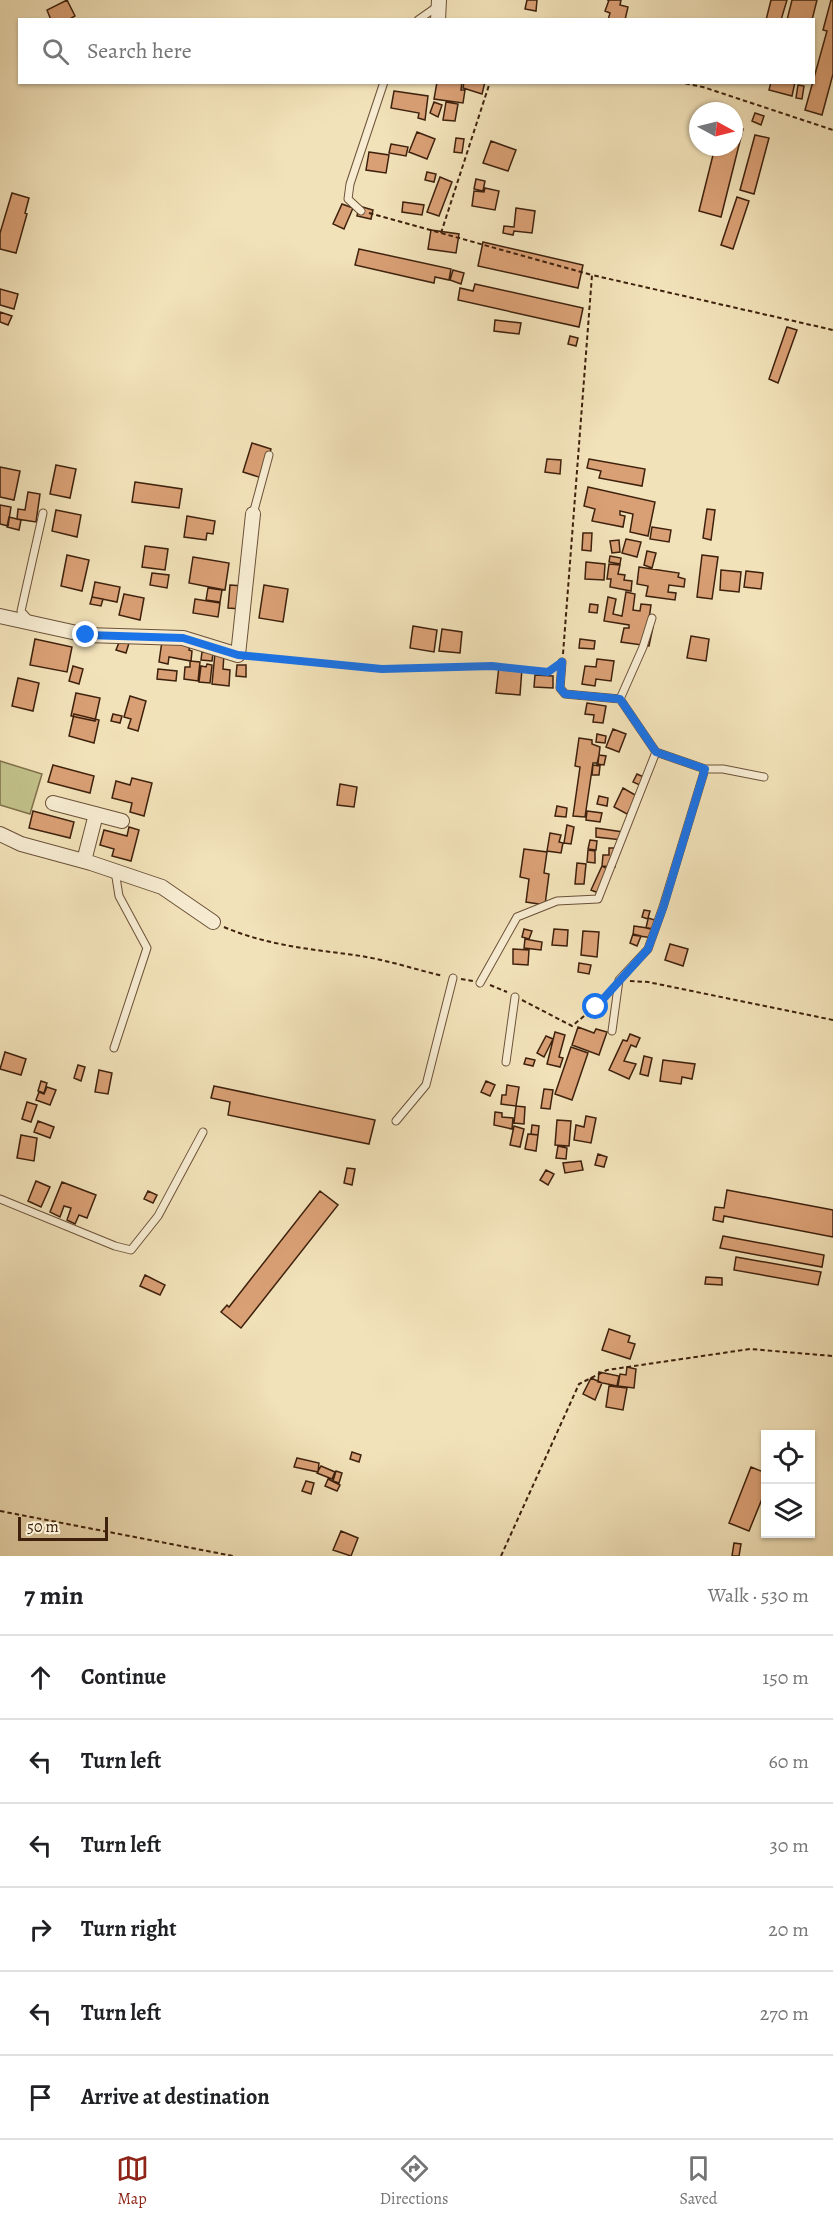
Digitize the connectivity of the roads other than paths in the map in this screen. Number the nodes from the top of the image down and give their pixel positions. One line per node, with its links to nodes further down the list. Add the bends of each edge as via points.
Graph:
1 (439, 8): 2 (lane)
2 (422, 18)
3 (383, 84): 4 (lane, via 348,199)
4 (360, 211)
5 (269, 455): 7 (lane)
6 (43, 513): 10 (lane, via 21,611)
7 (253, 514): 10 (street, via 238,655 183,638 86,635)
8 (0, 616): 10 (street)
9 (652, 618): 12 (lane)
10 (32, 623)
11 (562, 662): 12 (lane, via 560,688 565,694)
12 (620, 699): 13 (lane)
13 (656, 752): 14 (lane); 24 (lane, via 598,898 557,901 517,917)
14 (705, 769): 15 (lane); 26 (lane, via 648,949 619,980)
15 (764, 777)
16 (53, 803): 17 (street)
17 (96, 814): 18 (street); 20 (street)
18 (122, 820)
19 (0, 834): 20 (street, via 21,844)
20 (84, 861): 21 (street)
21 (115, 871): 22 (street, via 162,887); 27 (lane, via 119,896 147,948)
22 (213, 922)
23 (453, 978): 29 (lane, via 426,1085)
24 (480, 983)
25 (516, 997): 28 (lane)
26 (612, 1030)
27 (114, 1048)
28 (506, 1062)
29 (396, 1120)
30 (203, 1132): 31 (lane, via 158,1216 131,1250)
31 (0, 1199)

